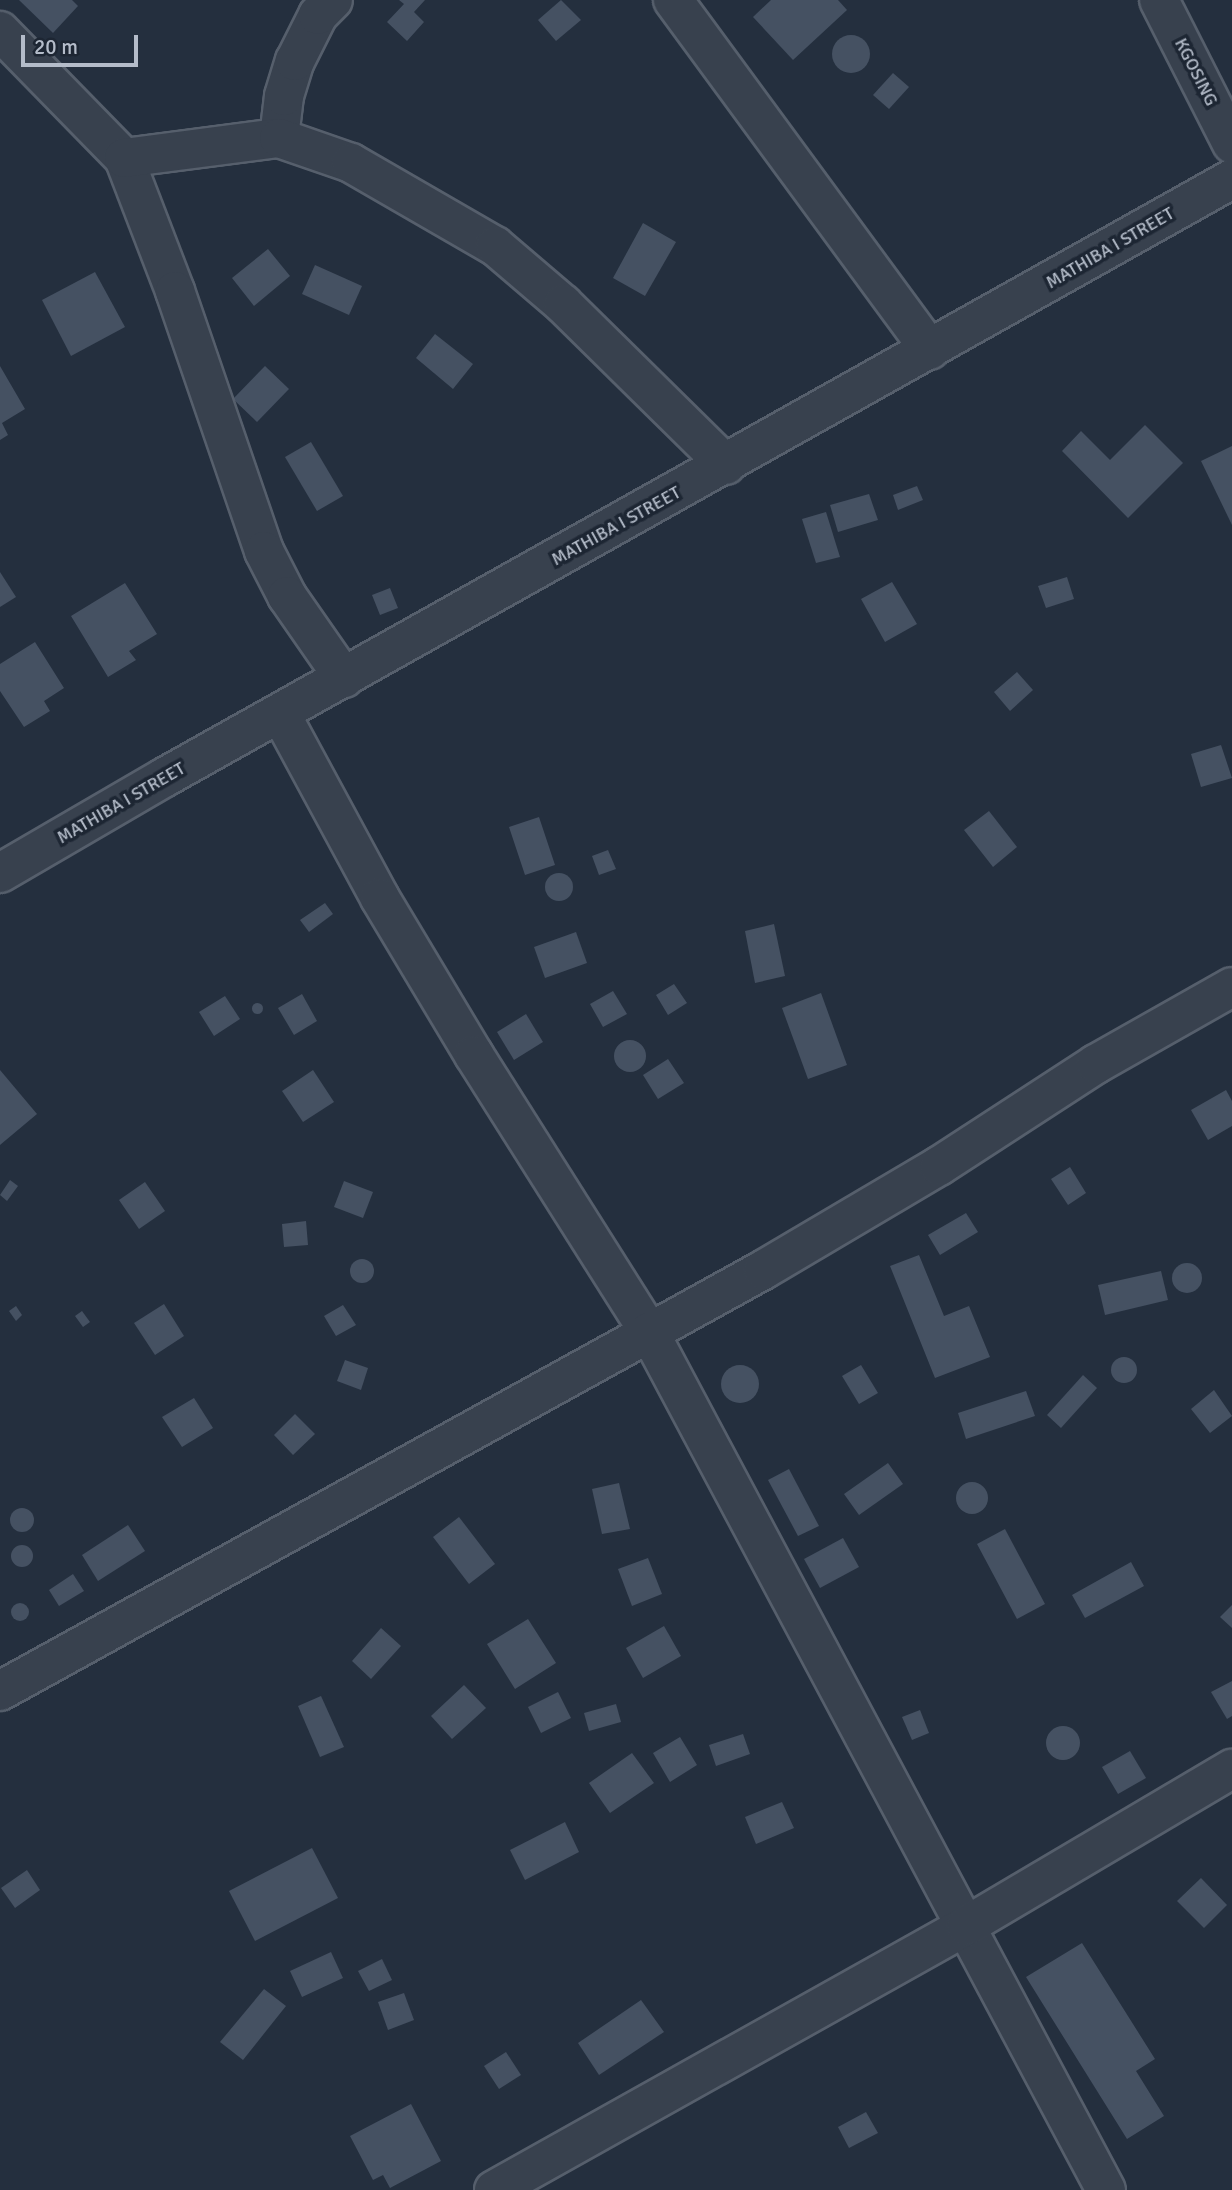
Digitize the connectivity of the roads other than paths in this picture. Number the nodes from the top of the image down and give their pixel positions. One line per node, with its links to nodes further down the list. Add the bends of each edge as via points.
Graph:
1 (333, 0): 5 (street, via 318,15 295,61 284,96)
2 (673, 0): 9 (street)
3 (1159, 0): 6 (street, KGOSING)
4 (0, 31): 7 (street)
5 (279, 138): 7 (street); 10 (street, via 351,163 495,246 563,304)
6 (1232, 144)
7 (124, 158): 11 (street, via 264,551 287,596)
8 (1232, 179): 9 (street, MATHIBA I STREET)
9 (930, 350): 10 (street, MATHIBA I STREET)
10 (726, 464): 11 (street, MATHIBA I STREET)
11 (344, 678): 12 (street, MATHIBA I STREET)
12 (280, 713): 13 (street, MATHIBA I STREET); 15 (street, via 393,920)
13 (0, 873)
14 (1232, 987): 15 (street, via 1096,1064 939,1166)
15 (649, 1332): 16 (street); 18 (street)
16 (0, 1691)
17 (1232, 1769): 18 (street)
18 (966, 1926): 19 (street); 20 (street)
19 (494, 2190)
20 (1106, 2190)

